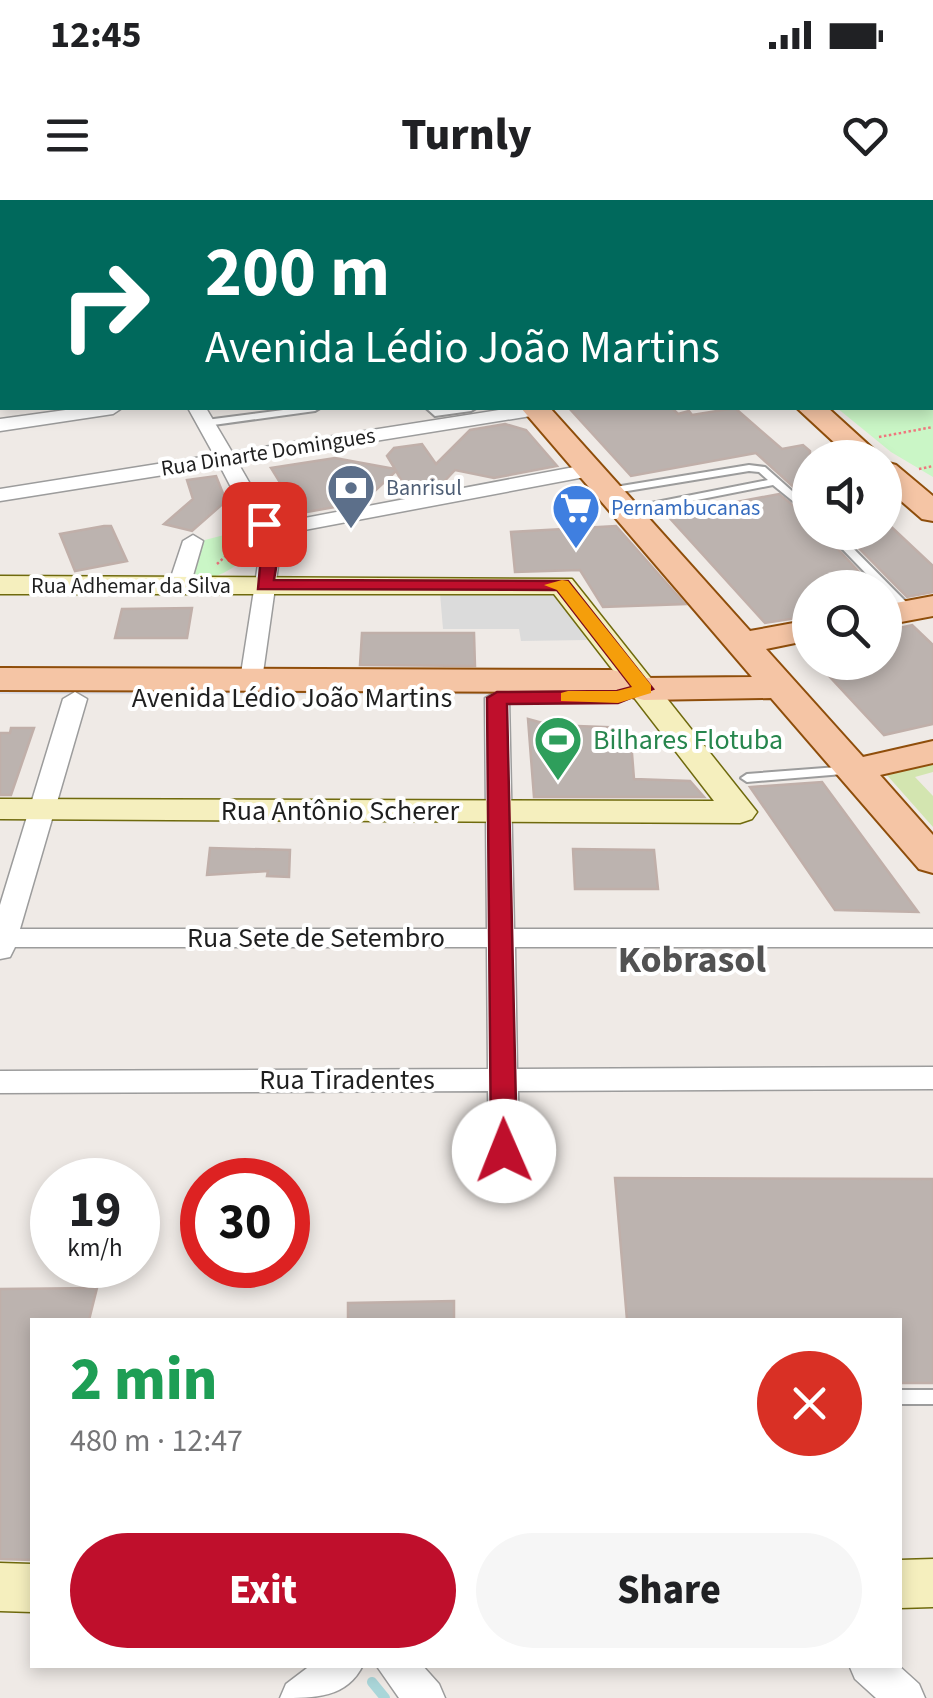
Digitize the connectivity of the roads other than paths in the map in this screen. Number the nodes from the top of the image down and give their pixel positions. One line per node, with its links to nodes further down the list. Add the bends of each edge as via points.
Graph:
1 (100, 410): 10 (street)
2 (277, 410): 8 (lane)
3 (432, 410): 4 (lane)
4 (456, 410)
5 (524, 410): 12 (street, Rua Dinarte Domingues)
6 (538, 410): 15 (main road)
7 (814, 410): 11 (main road)
8 (238, 412): 9 (lane)
9 (202, 416): 12 (street)
10 (0, 425)
11 (857, 440)
12 (226, 458): 16 (street, Rua Dinarte Domingues); 21 (street)
13 (775, 482): 15 (lane); 15 (lane, via 750,468); 17 (lane)
14 (902, 486): 18 (main road)
15 (608, 491): 21 (street); 26 (main road)
16 (0, 494)
17 (792, 497)
18 (933, 512)
19 (193, 540): 22 (street)
20 (849, 550): 24 (lane)
21 (263, 552): 22 (street, Rua Adhemar da Silva); 28 (street); 30 (street, Rua Adhemar da Silva, via 562,585)
22 (198, 580): 23 (street, Rua Adhemar da Silva)
23 (0, 585)
24 (916, 612)
25 (792, 633): 26 (main road)
26 (742, 643): 29 (main road)
27 (0, 680): 28 (main road, Avenida Lédio João Martins)
28 (251, 680): 30 (main road, Avenida Lédio João Martins, via 612,681)
29 (781, 687): 30 (main road, Avenida Lédio João Martins); 35 (main road)
30 (644, 689): 31 (main road, Avenida Lédio João Martins, via 618,697); 39 (street, Rua Antônio Scherer, via 740,812)
31 (497, 698): 33 (main road, Avenida Lédio João Martins); 39 (street)
32 (0, 699): 33 (main road, Avenida Lédio João Martins)
33 (76, 699): 38 (street)
34 (933, 752): 35 (main road)
35 (854, 770): 36 (lane); 40 (main road)
36 (747, 778)
37 (0, 809): 38 (street, Rua Antônio Scherer)
38 (42, 810): 39 (street, Rua Antônio Scherer); 43 (street)
39 (499, 812): 41 (street)
40 (933, 860)
41 (500, 938): 42 (street, Rua Sete de Setembro); 43 (street, Rua Sete de Setembro); 45 (street)
42 (933, 938)
43 (1, 942)
44 (933, 1078): 45 (street, Rua Tiradentes)
45 (502, 1080): 46 (street, Rua Tiradentes); 47 (street)
46 (0, 1082)
47 (504, 1151)
48 (902, 1397): 49 (lane)
49 (933, 1397)
50 (933, 1583): 51 (street)
51 (902, 1584)
52 (0, 1588): 53 (street)
53 (30, 1588)
54 (399, 1668): 56 (street)
55 (873, 1668): 57 (street)
56 (425, 1698)
57 (905, 1698)

